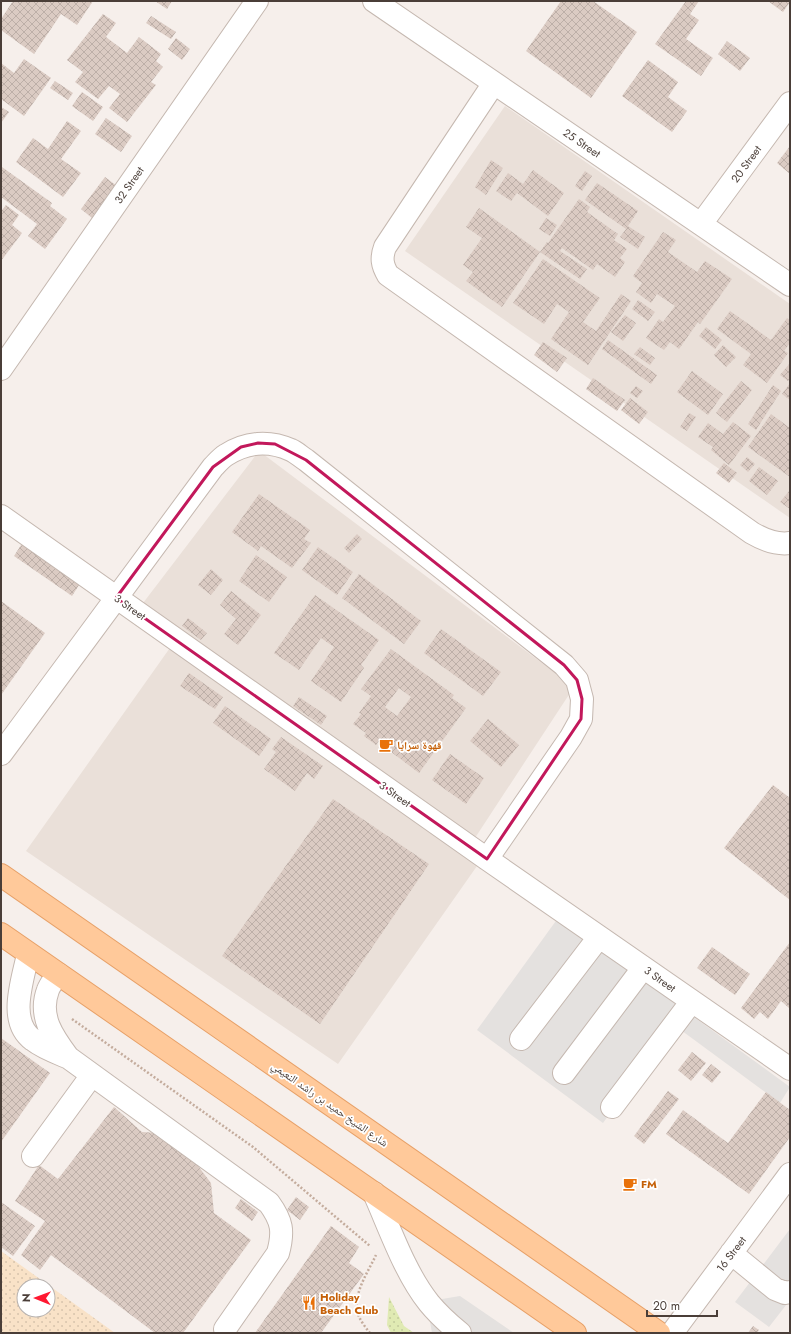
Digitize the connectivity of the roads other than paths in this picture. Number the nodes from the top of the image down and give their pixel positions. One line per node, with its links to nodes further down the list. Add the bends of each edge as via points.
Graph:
1 (257, 1): 7 (street, 32 Street)
2 (374, 1): 3 (street, 25 Street)
3 (494, 83): 5 (street, 25 Street); 9 (street, via 385,247 382,254 384,269 388,275 752,533 763,540)
4 (790, 104): 5 (street, 20 Street)
5 (701, 224): 6 (street, 25 Street)
6 (790, 285)
7 (1, 369)
8 (1, 516): 10 (street, 3 Street)
9 (790, 543)
10 (116, 598): 11 (street); 12 (street, 3 Street); 12 (street, via 213,467 225,455 241,447 258,443 275,444 292,450 564,665 577,680 582,699 580,719 571,737)
11 (1, 754)
12 (486, 859): 15 (street, 3 Street)
13 (1, 875): 34 (main road, شارع الشيخ حميد بن راشد النعيمي)
14 (1, 934): 16 (main road)
15 (598, 937): 17 (street, 3 Street); 20 (street)
16 (28, 954): 18 (main road); 21 (street, via 18,1006 21,1025 33,1040)
17 (643, 968): 19 (street, 3 Street); 23 (street)
18 (58, 974): 21 (street, via 48,989 44,1015 48,1028); 28 (main road)
19 (692, 1001): 22 (street, 3 Street); 25 (street)
20 (521, 1039)
21 (69, 1058): 24 (street)
22 (790, 1069)
23 (564, 1073)
24 (92, 1075): 26 (street); 31 (street, via 269,1203 277,1214 282,1240 278,1253)
25 (612, 1107)
26 (33, 1156)
27 (790, 1174): 29 (street, 16 Street)
28 (374, 1193): 32 (street, via 416,1284 429,1303); 33 (main road)
29 (731, 1254): 30 (street, via 775,1289); 35 (street, 16 Street)
30 (790, 1292)
31 (225, 1328)
32 (460, 1333)
33 (575, 1333)
34 (659, 1333)
35 (672, 1333)

